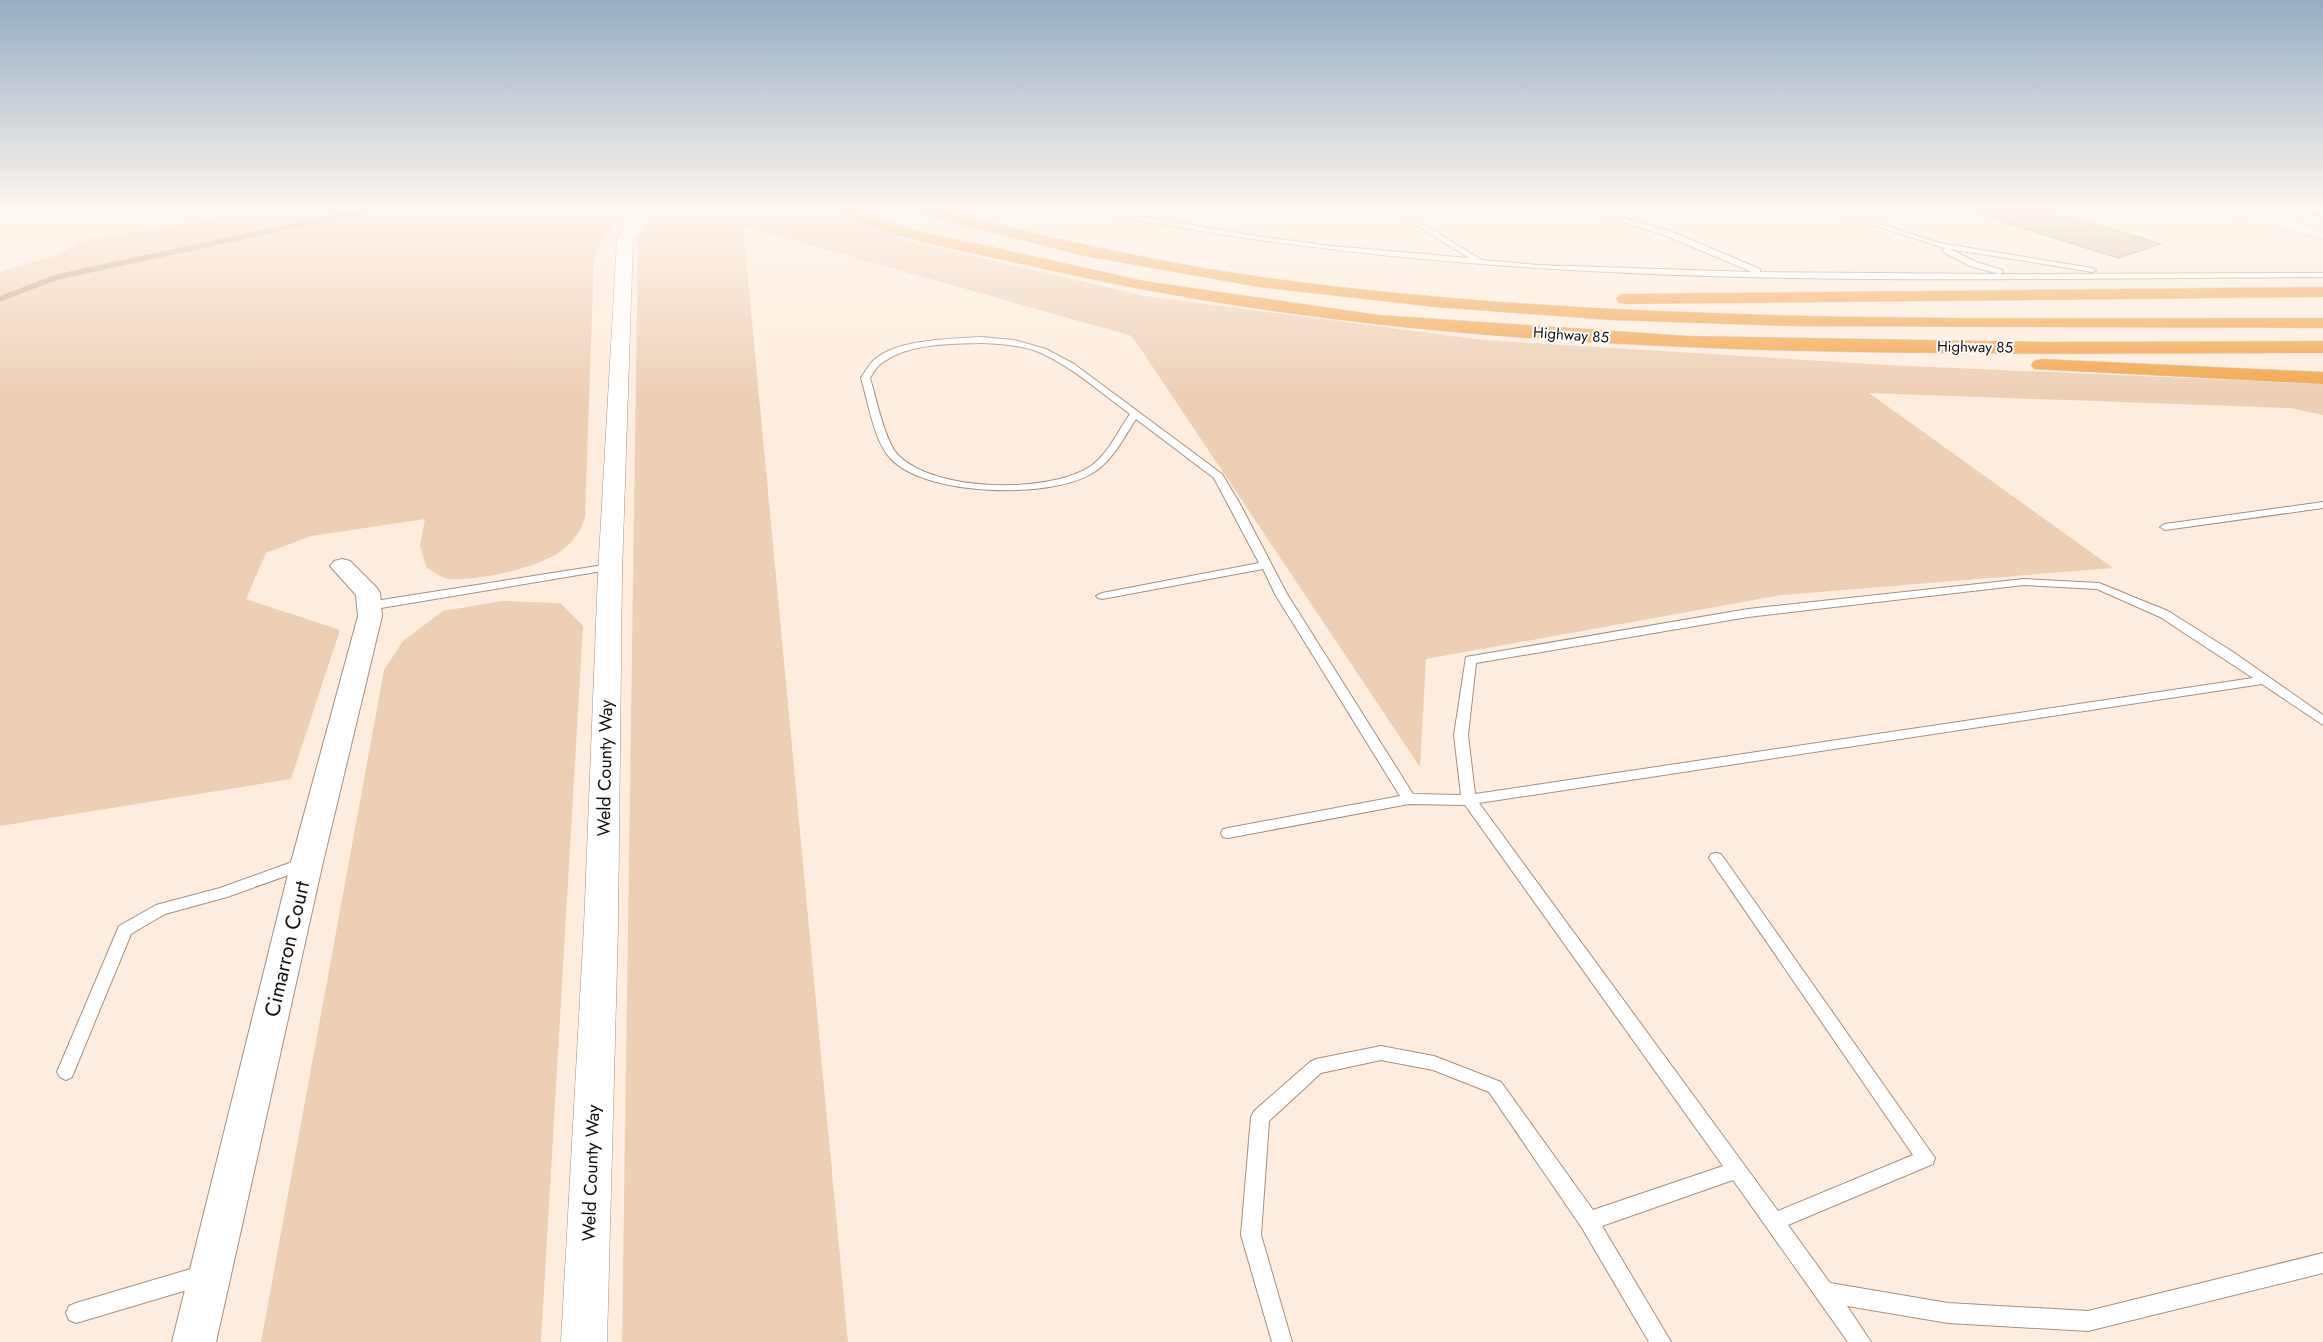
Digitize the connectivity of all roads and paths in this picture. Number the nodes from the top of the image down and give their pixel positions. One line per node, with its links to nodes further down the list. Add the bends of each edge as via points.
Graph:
1 (624, 271): 23 (street, Weld County Way)
2 (1072, 271): 15 (highway, Highway 85, via 1144,286 1379,320)
3 (1204, 271): 12 (highway, Highway 85)
4 (1631, 271): 8 (lane)
5 (1756, 271): 8 (lane)
6 (1996, 271): 10 (lane)
7 (2096, 271): 11 (lane)
8 (1764, 274): 10 (lane)
9 (2323, 275): 11 (lane)
10 (2014, 276): 11 (lane)
11 (2129, 276)
12 (1282, 284): 13 (highway, via 1426,294 1558,298); 14 (highway, Highway 85, via 1494,308 1736,321)
13 (2323, 292)
14 (2323, 322)
15 (1688, 342): 16 (highway, Highway 85, via 2044,348); 17 (highway, via 1808,353)
16 (2323, 347)
17 (2323, 378)
18 (1135, 413): 18 (lane, via 1072,366 1043,351 1014,343 981,340 940,342 896,351 877,362 865,378 892,455 905,468 933,479 972,486 1007,487 1077,477 1099,465); 21 (lane, via 1218,476)
19 (2323, 505): 20 (lane)
20 (2165, 527)
21 (1266, 565): 24 (lane); 28 (lane)
22 (342, 566): 25 (street, Cimarron Court, via 368,593)
23 (610, 567): 25 (lane); 42 (street, Weld County Way, via 601,926)
24 (1102, 596)
25 (369, 606): 32 (street, Cimarron Court, via 370,616)
26 (2265, 680): 27 (lane); 29 (lane); 29 (lane, via 2164,614 2098,586 2024,582 1748,613 1470,660 1460,735)
27 (2323, 721)
28 (1409, 799): 29 (lane); 30 (lane)
29 (1469, 800): 34 (lane)
30 (1228, 833)
31 (1716, 858): 36 (lane, via 1926,1158)
32 (307, 862): 33 (lane, via 222,893 161,909 125,930); 38 (street, Cimarron Court)
33 (66, 1072)
34 (1736, 1170): 35 (lane); 36 (lane)
35 (1588, 1221): 43 (lane, via 1495,1087 1434,1063 1381,1053 1316,1067 1260,1117 1251,1235); 44 (lane)
36 (1774, 1222): 39 (lane)
37 (2323, 1263): 39 (lane, via 2088,1321 1948,1313)
38 (211, 1273): 40 (lane); 41 (street, Cimarron Court)
39 (1824, 1292): 45 (lane)
40 (76, 1313)
41 (194, 1342)
42 (584, 1342)
43 (1282, 1342)
44 (1661, 1342)
45 (1861, 1342)

